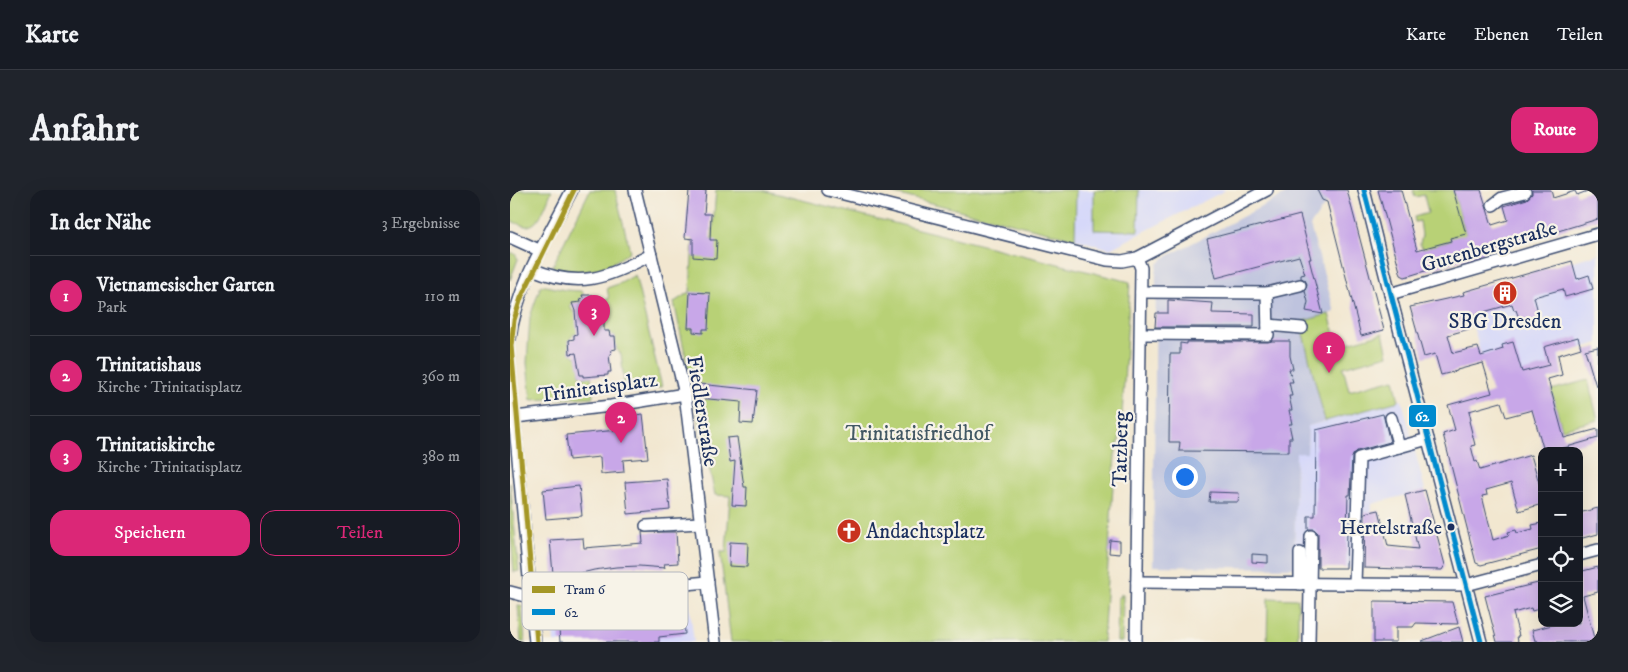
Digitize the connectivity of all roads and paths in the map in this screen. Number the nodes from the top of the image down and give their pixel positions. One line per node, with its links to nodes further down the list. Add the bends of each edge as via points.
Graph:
1 (572, 190): 10 (street)
2 (635, 190): 11 (street, Fiedlerstraße)
3 (828, 190): 12 (street, via 1106,260 1122,262)
4 (1267, 190): 12 (street)
5 (1364, 190): 17 (street)
6 (1525, 192): 7 (street, via 1502,198)
7 (1493, 205)
8 (1598, 234): 17 (street, Gutenbergstraße)
9 (510, 237): 10 (street)
10 (541, 251): 13 (street)
11 (651, 255): 13 (street, via 611,274 587,280 565,280); 23 (street, Fiedlerstraße)
12 (1137, 258): 15 (street, Tatzberg, via 1141,268)
13 (532, 269): 21 (street, via 512,319)
14 (1300, 285): 16 (street)
15 (1141, 292): 16 (street); 20 (street, Tatzberg)
16 (1266, 293): 18 (street)
17 (1390, 294): 26 (street)
18 (1268, 325): 19 (street); 20 (street, via 1268,335)
19 (1302, 328)
20 (1140, 334): 37 (street, Tatzberg)
21 (510, 339)
22 (510, 372): 24 (street)
23 (685, 394): 24 (street, Trinitatisplatz); 28 (street, Fiedlerstraße)
24 (515, 417): 35 (street)
25 (1390, 418): 27 (street)
26 (1428, 439): 27 (street); 41 (street)
27 (1399, 447): 40 (street, via 1359,458)
28 (700, 523): 29 (street); 36 (street, Fiedlerstraße)
29 (646, 526)
30 (1311, 536): 39 (street)
31 (1598, 550): 33 (street)
32 (1300, 553): 39 (street)
33 (1583, 554)
34 (1538, 566): 41 (street)
35 (529, 572)
36 (708, 582): 38 (street); 42 (street, Fiedlerstraße)
37 (1137, 582): 39 (street); 43 (street, Tatzberg)
38 (688, 584)
39 (1305, 584): 40 (street); 44 (street, via 1310,602)
40 (1355, 584): 41 (street)
41 (1466, 585): 45 (street)
42 (715, 642)
43 (1136, 642)
44 (1309, 642)
45 (1481, 642)

